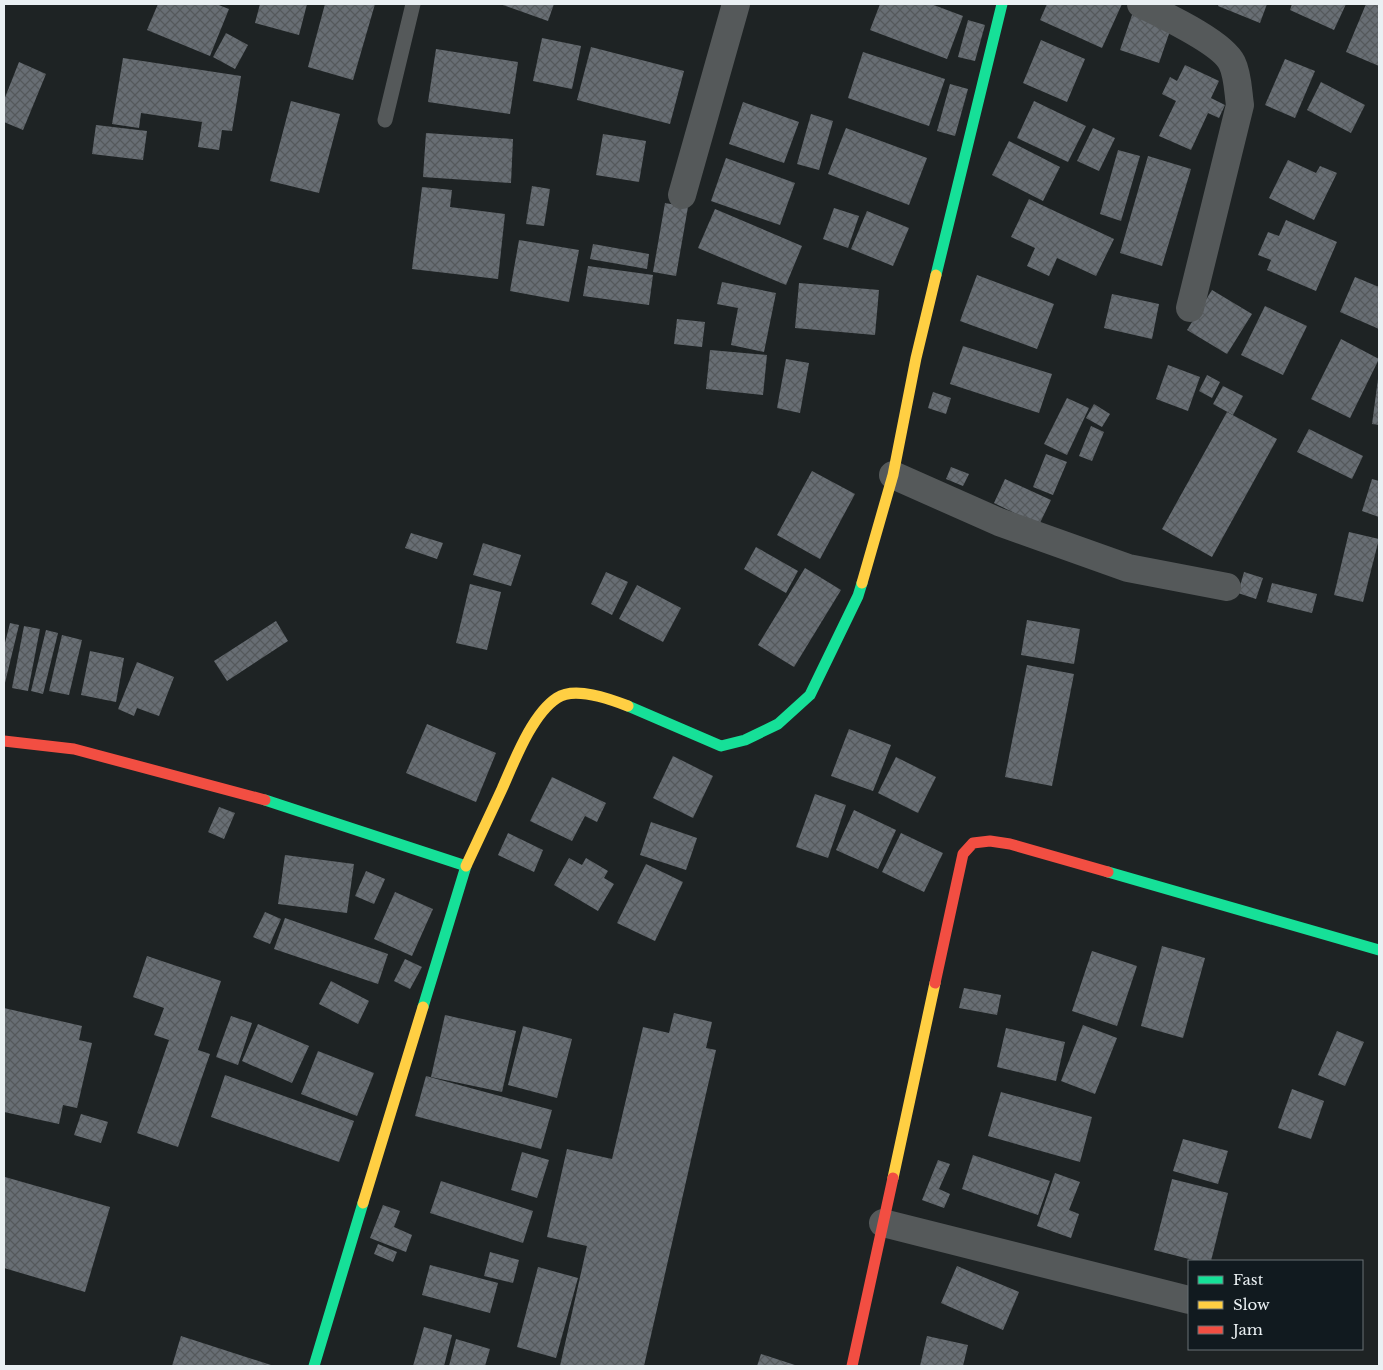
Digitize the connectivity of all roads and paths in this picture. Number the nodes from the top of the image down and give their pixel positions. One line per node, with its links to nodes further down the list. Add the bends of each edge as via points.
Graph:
1 (413, 4): 5 (lane)
2 (736, 4): 6 (street)
3 (1002, 4): 8 (street, via 916,358)
4 (1141, 4): 7 (street, via 1211,41 1232,62 1237,81 1240,105)
5 (385, 120)
6 (682, 195)
7 (1190, 308)
8 (893, 475): 9 (street, via 999,522 1128,568); 11 (street, via 858,596 810,695 778,724 745,740 721,746 606,696 574,693 558,698 541,714 524,741)
9 (1227, 587)
10 (4, 741): 11 (street, via 74,749 271,801)
11 (466, 866): 15 (street)
12 (1379, 950): 13 (street, via 1010,844 973,843 963,854)
13 (883, 1223): 14 (street); 16 (street)
14 (1188, 1300)
15 (314, 1366)
16 (852, 1366)

